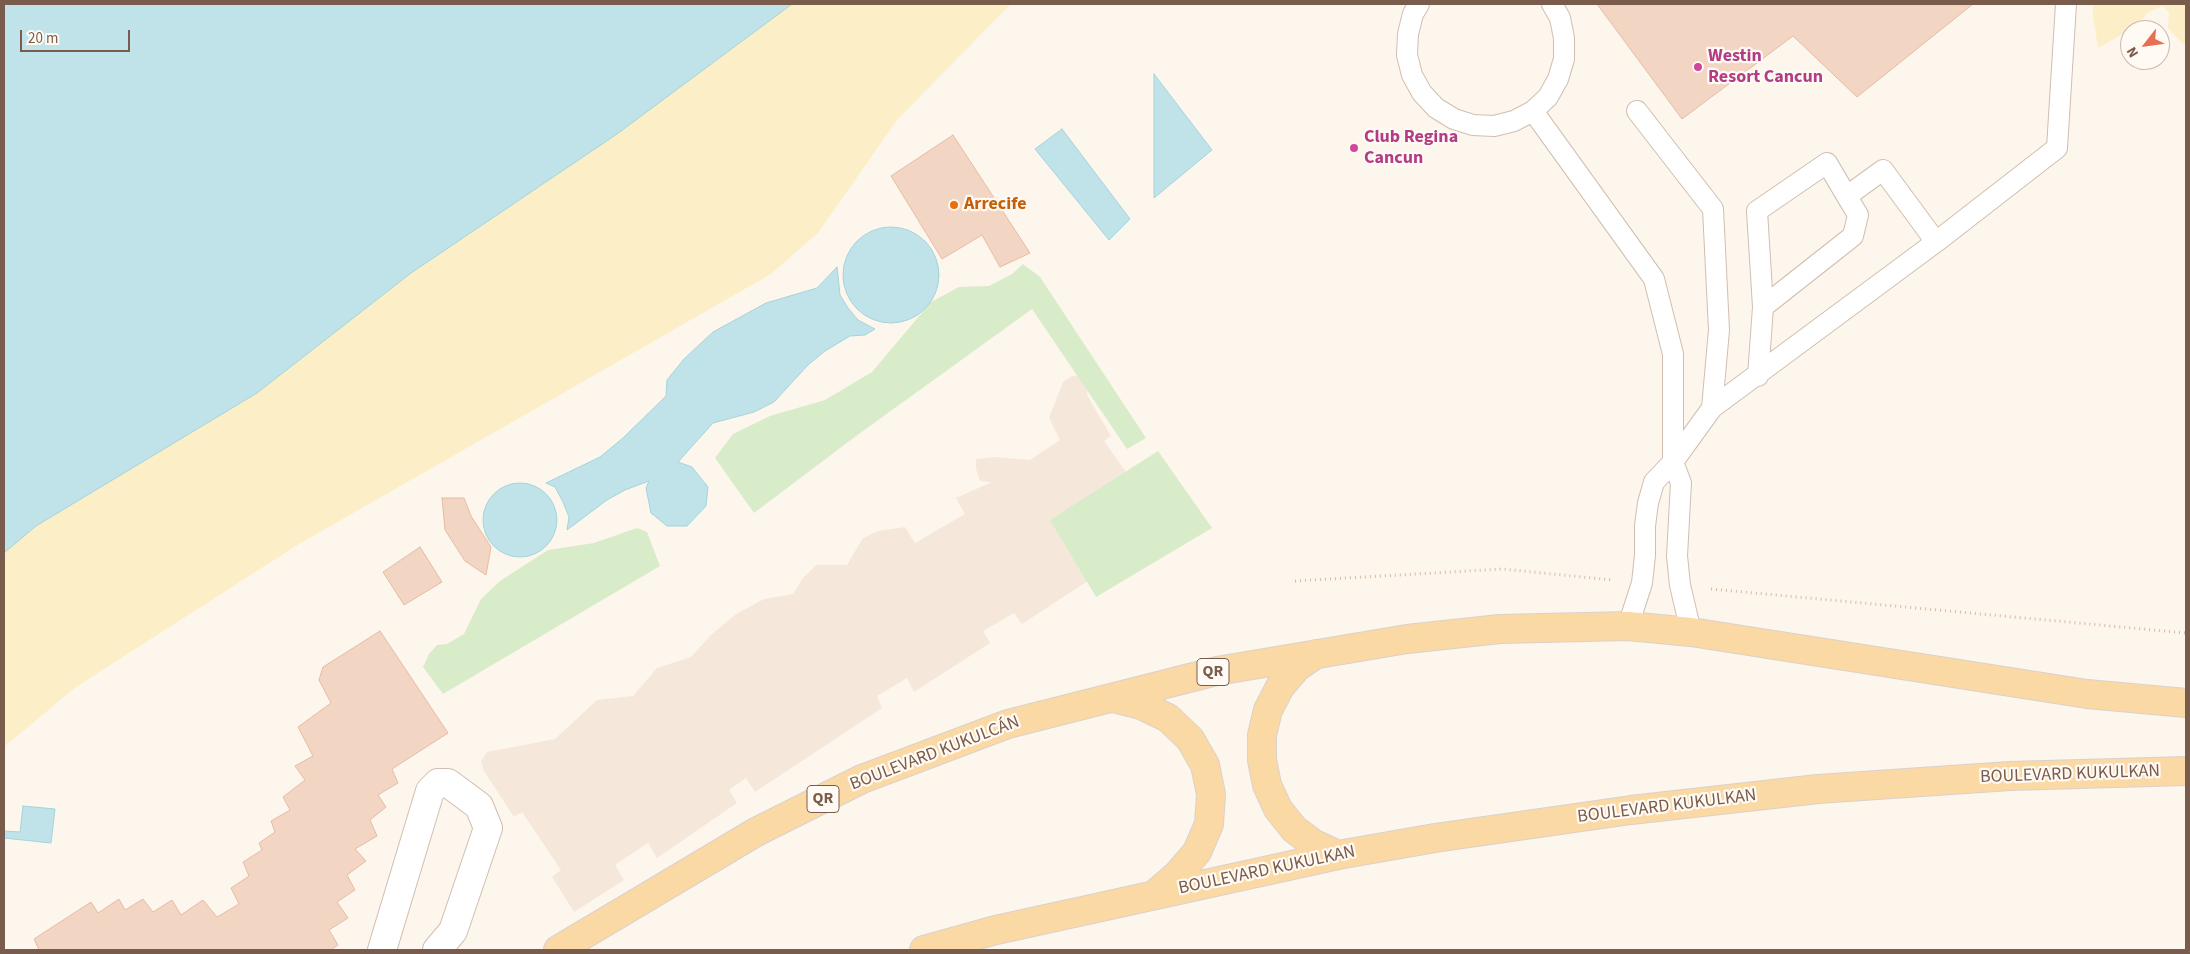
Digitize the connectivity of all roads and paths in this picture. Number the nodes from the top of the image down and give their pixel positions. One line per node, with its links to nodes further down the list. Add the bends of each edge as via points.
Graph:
1 (1419, 4): 4 (lane, via 1408,34 1407,55 1412,75 1436,108 1460,121 1494,126 1514,121)
2 (1552, 4): 4 (lane, via 1560,18 1564,59 1548,97)
3 (2066, 4): 7 (lane, via 2057,148)
4 (1532, 111): 11 (lane, via 1654,279 1674,354)
5 (1637, 111): 10 (lane, via 1713,209 1719,330)
6 (1847, 196): 7 (lane, via 1883,170); 8 (lane, via 1858,215 1853,236); 8 (lane, via 1827,163 1757,211)
7 (1936, 242): 9 (lane)
8 (1763, 308): 9 (lane)
9 (1758, 376): 10 (lane)
10 (1712, 408): 11 (lane)
11 (1673, 462): 13 (lane, via 1654,482 1648,503); 14 (lane, via 1681,483 1677,556)
12 (1295, 581): 13 (path, via 1502,569)
13 (1642, 583): 15 (lane)
14 (1680, 585): 16 (lane); 17 (path)
15 (1628, 626): 16 (main road); 18 (main road, via 1500,629)
16 (1691, 632): 20 (main road, via 2087,694)
17 (2186, 633)
18 (1318, 653): 19 (main road, BOULEVARD KUKULCÁN / QR, via 1217,671); 22 (main road, via 1297,668 1280,687 1268,710 1262,735 1262,760 1267,785 1278,808 1294,829 1314,844)
19 (1110, 698): 23 (main road, via 1141,705 1168,718 1190,739 1205,765 1211,794 1209,824 1197,852); 26 (main road, BOULEVARD KUKULCÁN / QR, via 1008,724 862,778 756,832)
20 (2186, 703)
21 (2186, 771): 22 (main road, BOULEVARD KUKULKAN, via 2010,776 1818,789 1631,810)
22 (1338, 855): 23 (main road, BOULEVARD KUKULKAN)
23 (1154, 895): 27 (main road, via 996,930)
24 (382, 950): 25 (street, via 430,791 438,783 448,783 479,806 488,828 453,931)
25 (437, 950)
26 (558, 950)
27 (924, 950)

